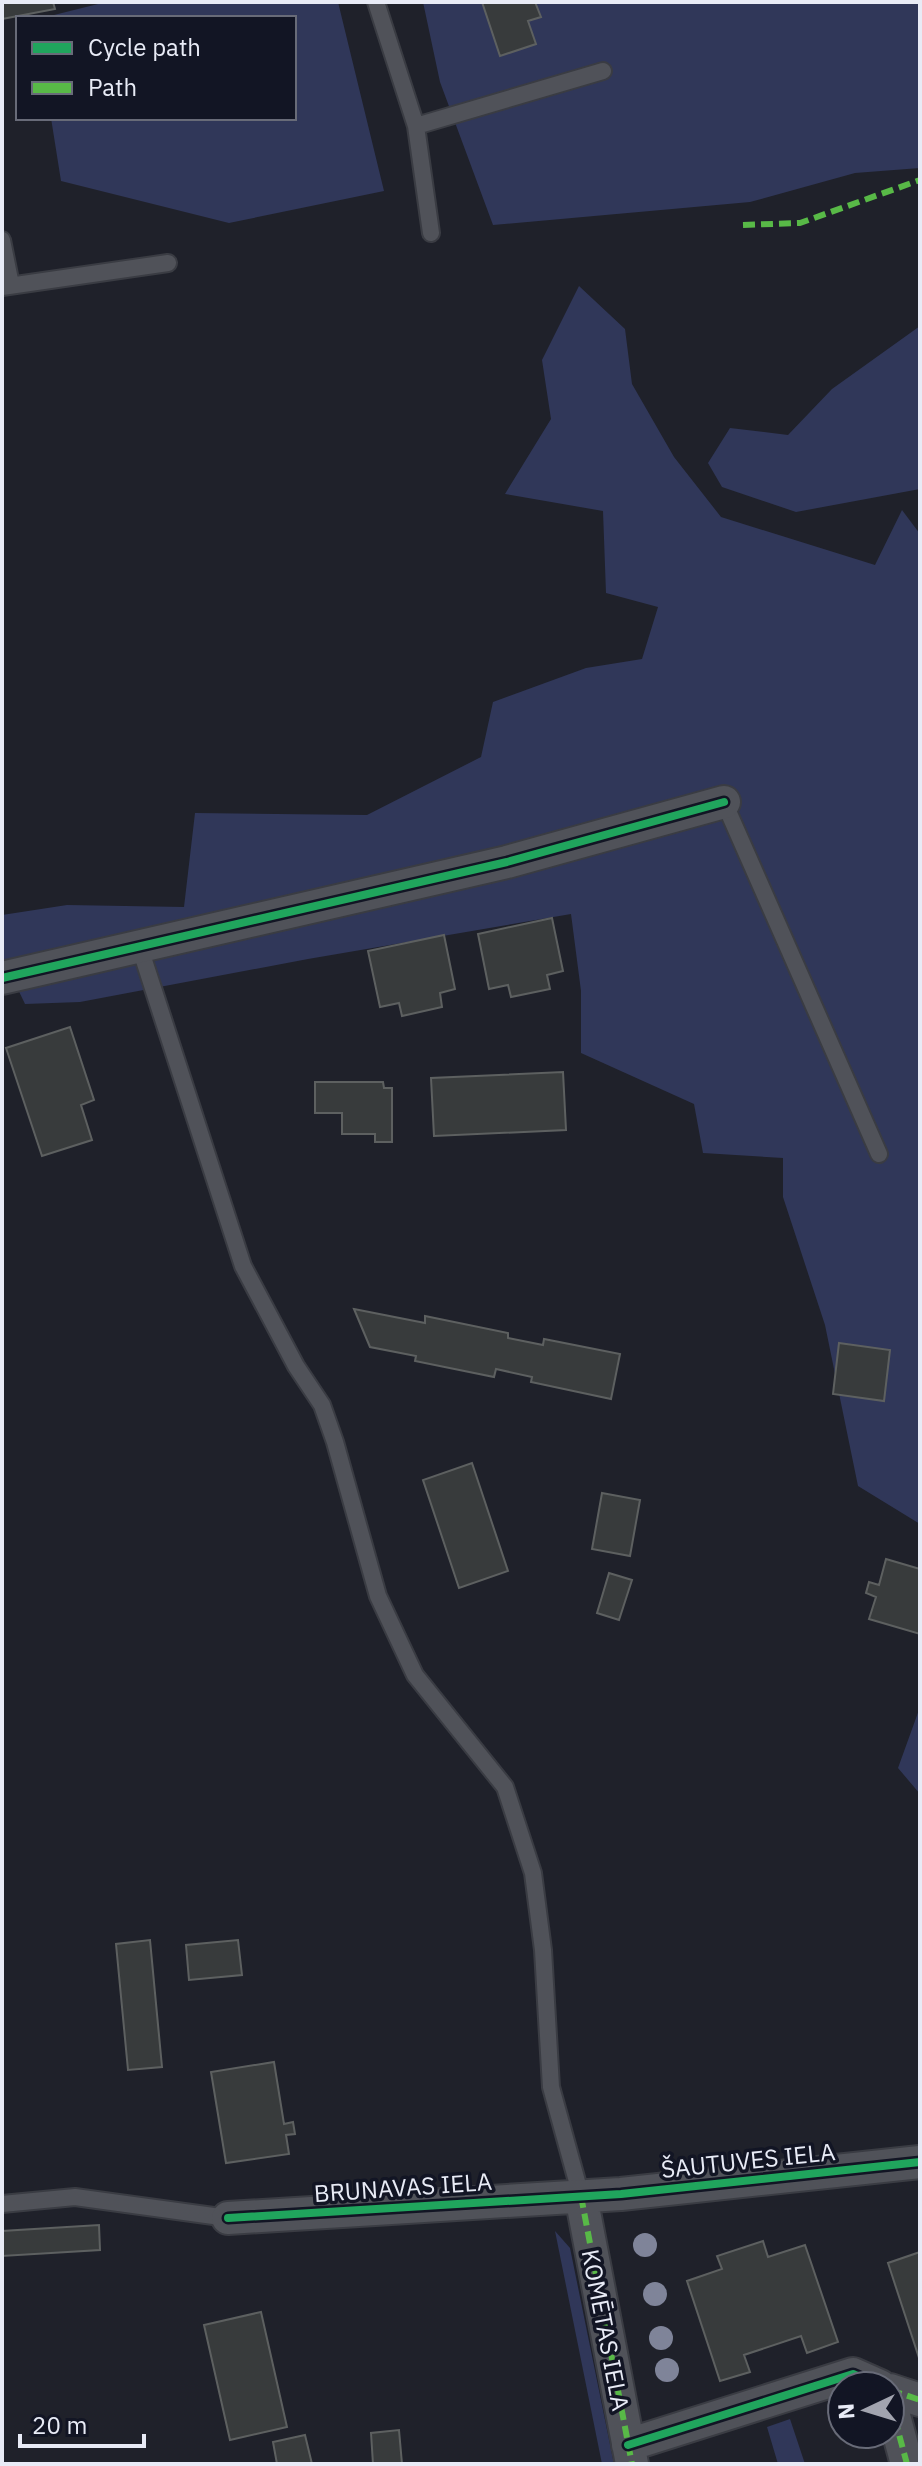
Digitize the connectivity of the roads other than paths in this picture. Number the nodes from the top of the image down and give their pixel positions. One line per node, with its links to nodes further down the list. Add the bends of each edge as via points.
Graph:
1 (376, 2): 3 (lane)
2 (603, 71): 3 (lane)
3 (416, 126): 4 (lane)
4 (431, 233)
5 (2, 240): 7 (lane)
6 (168, 263): 7 (lane)
7 (6, 286)
8 (724, 802): 9 (street, via 507,862); 11 (lane)
9 (140, 948): 10 (street); 13 (lane, via 243,1266 322,1405 378,1596 415,1675 505,1787 533,1873 551,2087)
10 (2, 978)
11 (879, 1154)
12 (920, 2162): 13 (street, ŠAUTUVES IELA)
13 (581, 2196): 15 (street, BRUNAVAS IELA); 17 (street, KOMĒTAS IELA)
14 (2, 2204): 15 (lane, via 75,2197)
15 (228, 2218)
16 (826, 2384): 17 (street)
17 (630, 2455)

